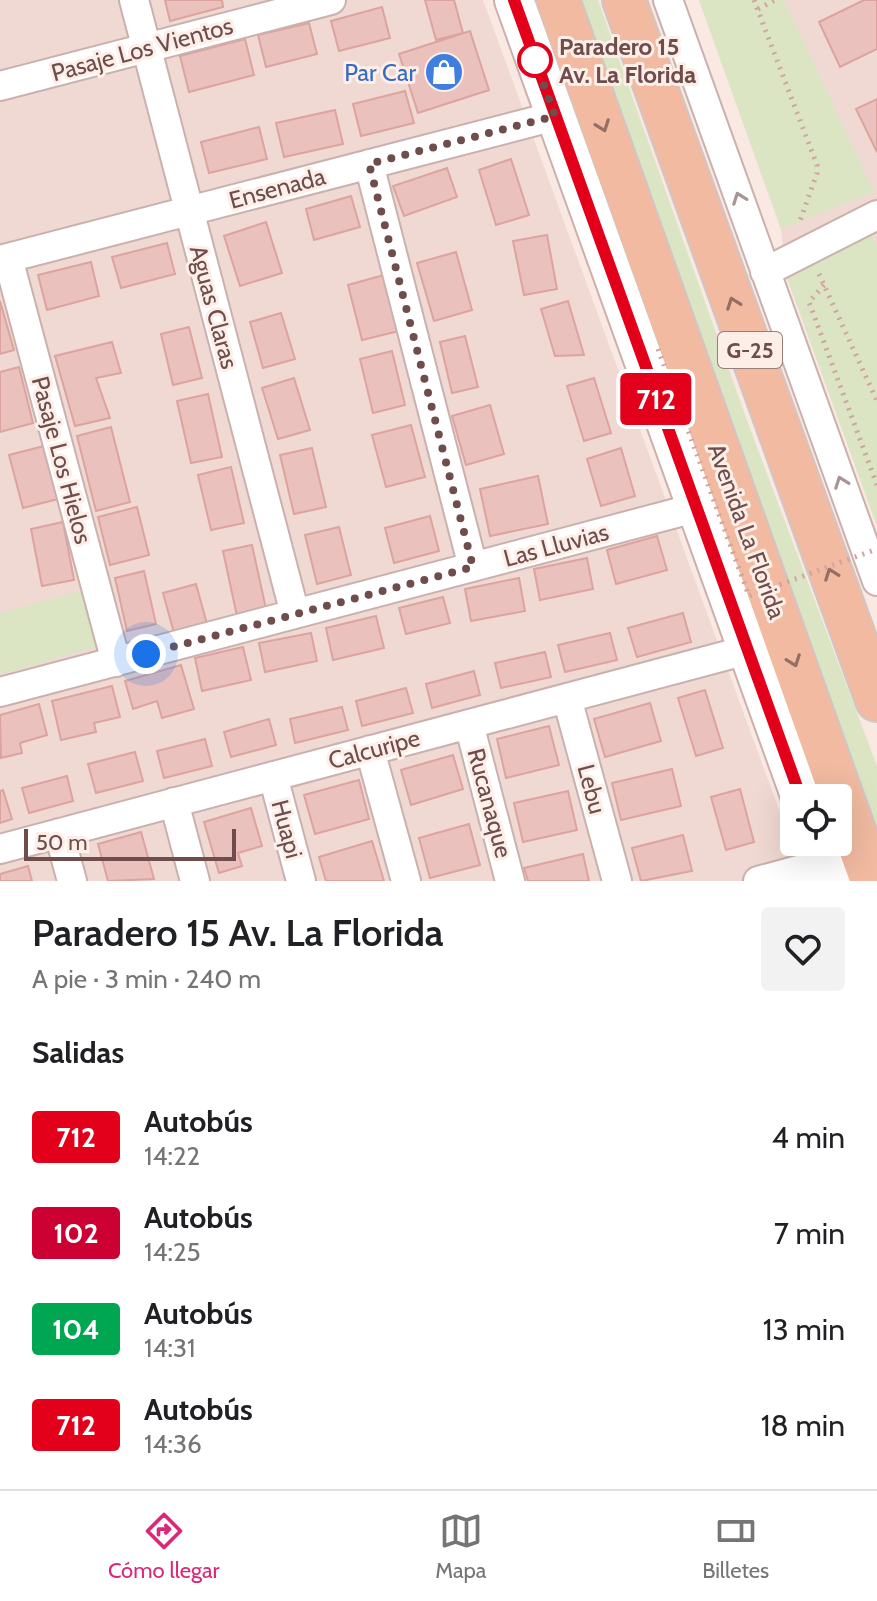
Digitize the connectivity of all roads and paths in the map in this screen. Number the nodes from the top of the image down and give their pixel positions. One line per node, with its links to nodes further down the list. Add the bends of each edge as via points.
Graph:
1 (134, 0): 10 (street, Aguas Claras)
2 (331, 0): 10 (street, Pasaje Los Vientos)
3 (514, 0): 12 (main road, Avenida La Florida)
4 (558, 0): 40 (main road, Avenida La Florida / G-25, one-way to 40)
5 (624, 0): 32 (main road, G-25, one-way to 5)
6 (668, 0): 18 (street, one-way to 6)
7 (754, 0): 9 (path)
8 (775, 0): 9 (path)
9 (758, 9): 16 (path, via 817,165 799,224)
10 (146, 48): 11 (street, Pasaje Los Vientos); 14 (street, Aguas Claras)
11 (0, 86)
12 (555, 116): 13 (street, Ensenada); 23 (main road, Avenida La Florida)
13 (369, 164): 14 (street, Ensenada); 25 (street)
14 (189, 211): 17 (street, Ensenada); 27 (street, Aguas Claras)
15 (875, 221): 16 (street)
16 (807, 250): 18 (street); 19 (path)
17 (4, 259): 29 (street, Pasaje Los Hielos)
18 (765, 272): 26 (street, one-way to 18)
19 (824, 285): 21 (path); 22 (path, via 809,302)
20 (658, 349): 24 (path, bridge, via 749,596)
21 (877, 401)
22 (877, 485)
23 (695, 508): 25 (street, Las Lluvias); 28 (main road, Avenida La Florida)
24 (877, 549)
25 (473, 567): 27 (street, Las Lluvias)
26 (877, 581)
27 (295, 614): 29 (street, Las Lluvias)
28 (747, 650): 31 (street, Calcuripe); 36 (main road, Avenida La Florida)
29 (116, 662): 30 (street, Las Lluvias)
30 (0, 692)
31 (567, 698): 33 (street, Calcuripe); 46 (street, Lebu)
32 (877, 700)
33 (469, 724): 34 (street, Calcuripe); 45 (street, Rucanaque)
34 (370, 750): 35 (street, Calcuripe); 44 (street)
35 (273, 776): 37 (street, Calcuripe); 43 (street, Huapi)
36 (796, 784)
37 (174, 802): 38 (street, Calcuripe); 42 (street)
38 (59, 833): 39 (street, Calcuripe); 41 (street)
39 (0, 849)
40 (847, 859): 47 (street)
41 (72, 881)
42 (195, 881)
43 (301, 881)
44 (406, 881)
45 (510, 881)
46 (617, 881)
47 (758, 881)

